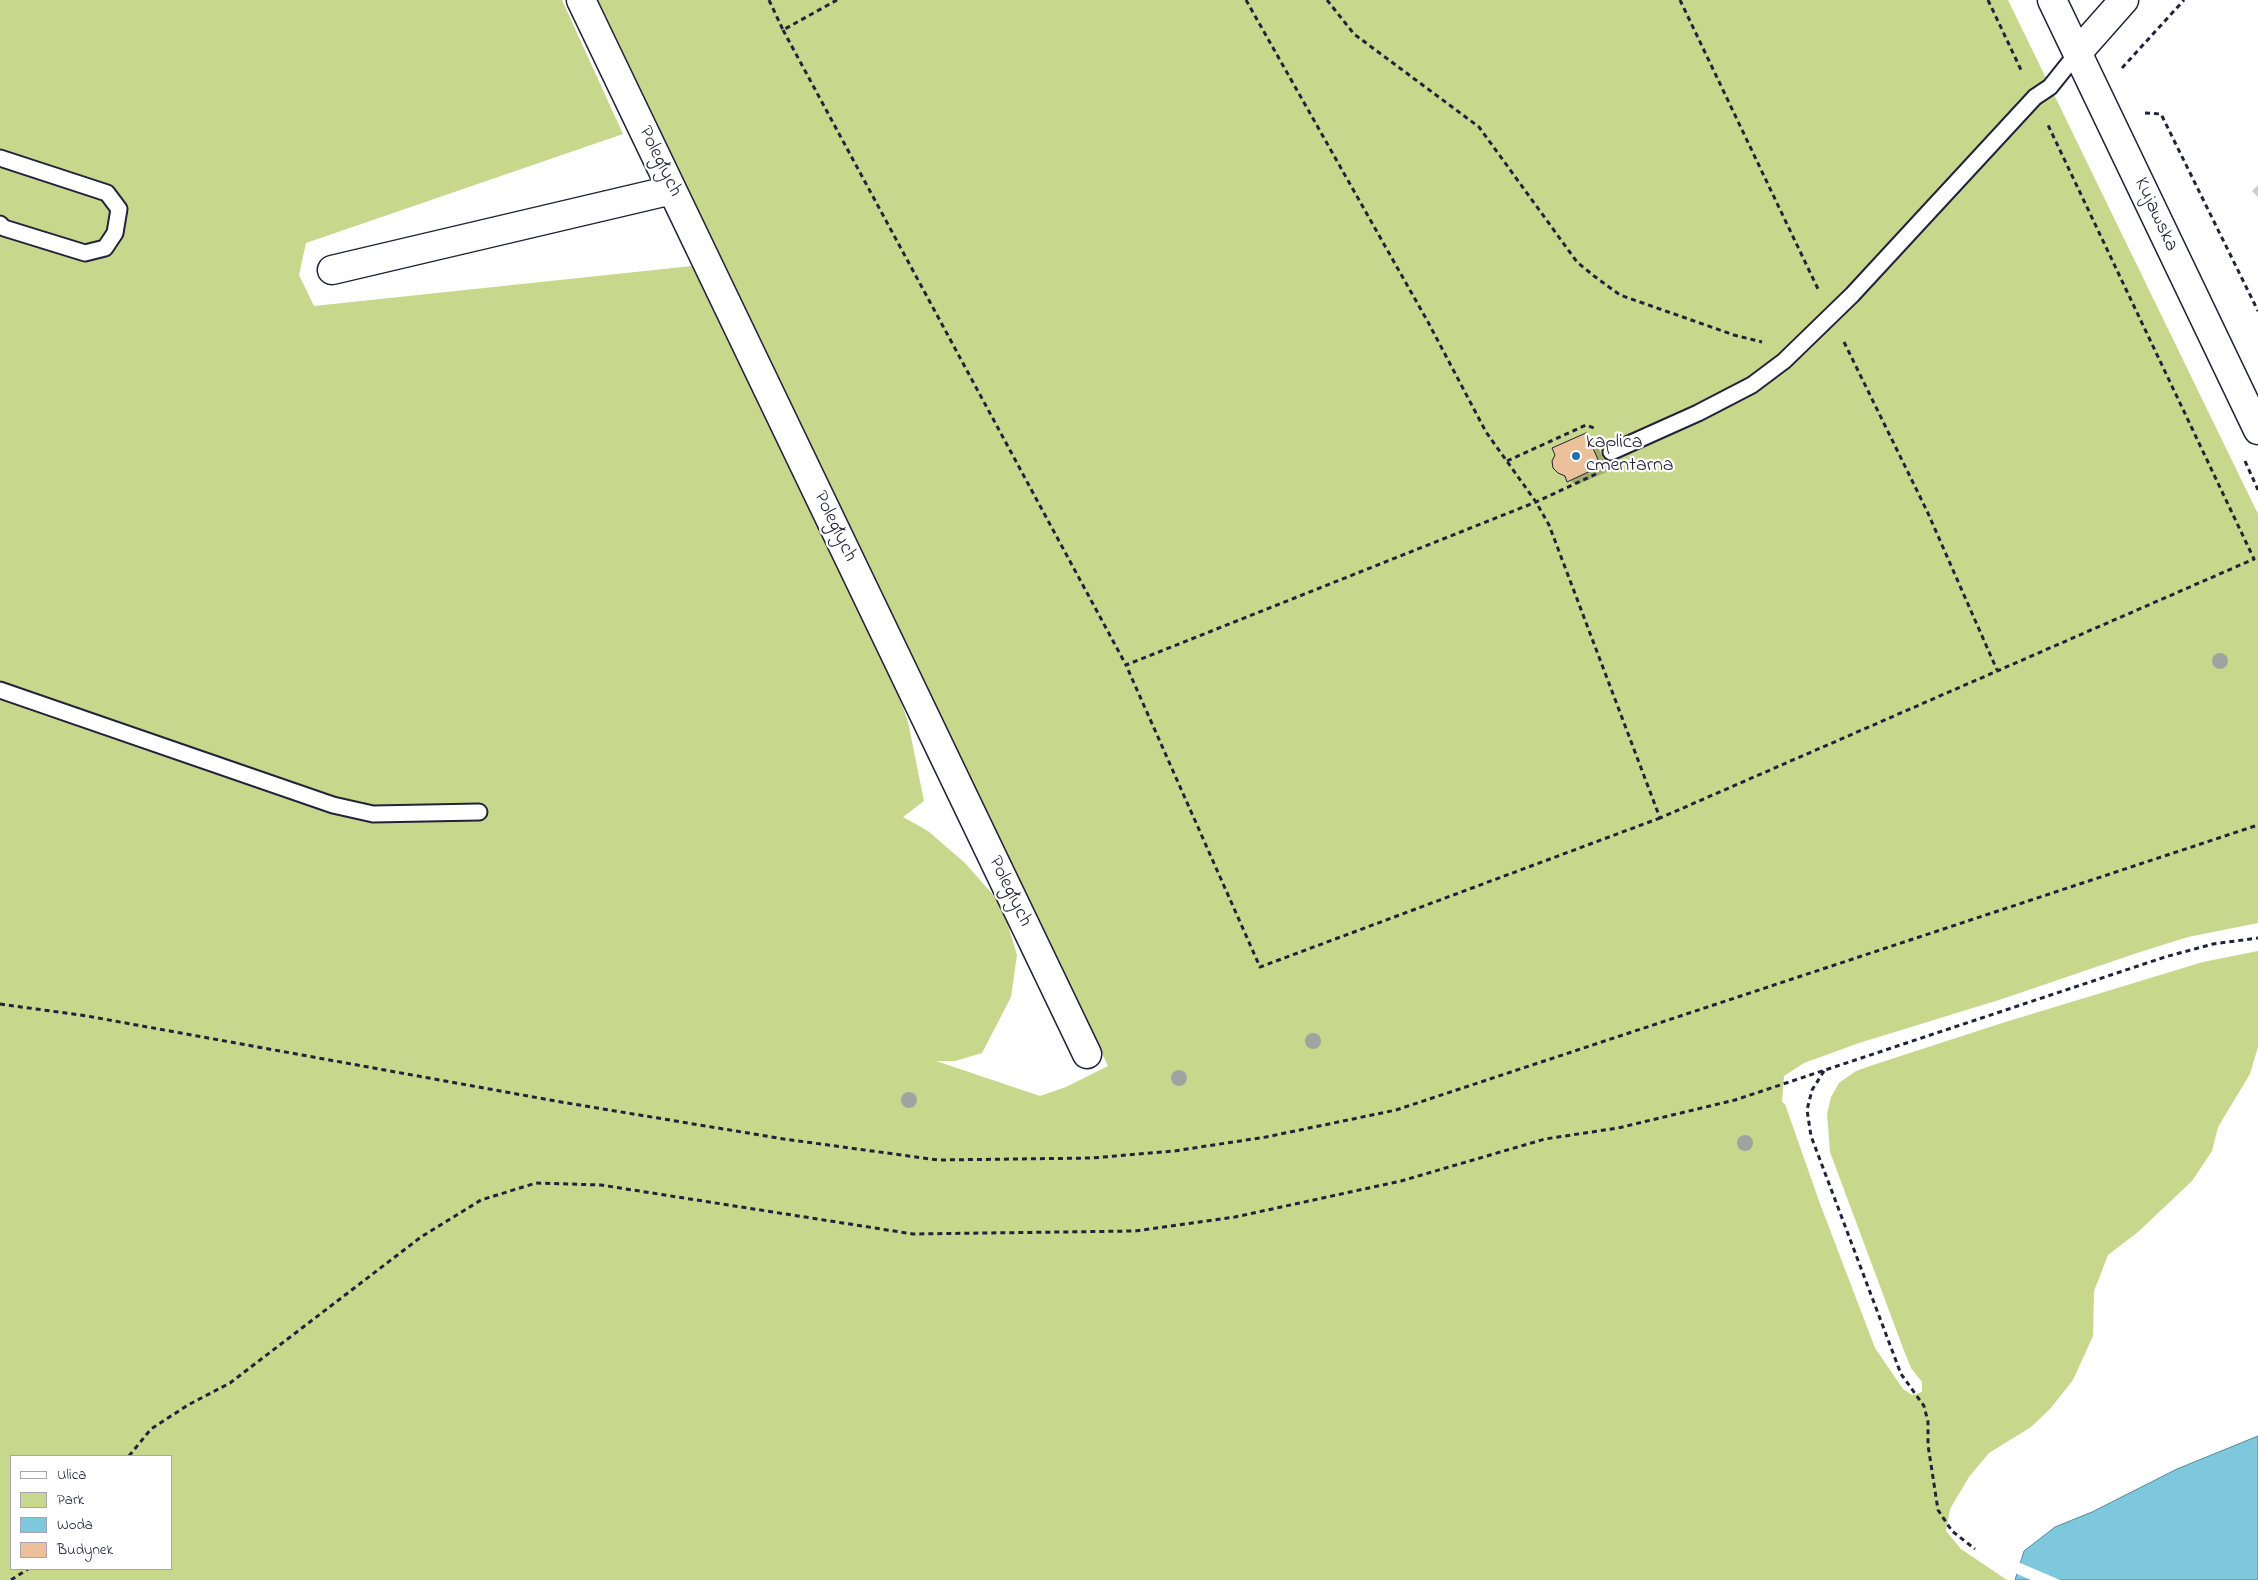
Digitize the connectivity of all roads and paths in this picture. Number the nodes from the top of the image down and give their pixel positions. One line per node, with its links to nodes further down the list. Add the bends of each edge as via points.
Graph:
1 (581, 0): 16 (street, Poległych)
2 (769, 0): 10 (path)
3 (837, 0): 10 (path)
4 (1246, 0): 23 (path, via 1428,322 1486,432)
5 (1327, 0): 20 (path, via 1354,34 1479,127 1577,262 1594,276 1620,295 1734,335)
6 (1988, 0): 13 (path)
7 (2052, 0): 11 (street, Kujawska)
8 (2124, 0): 11 (street)
9 (2184, 0): 12 (path)
10 (783, 30): 25 (path)
11 (2078, 52): 13 (lane, via 2050,87); 21 (street, Kujawska)
12 (2121, 69)
13 (2034, 97): 20 (lane, via 1852,295); 28 (path, via 2254,559)
14 (2142, 113): 19 (path, via 2162,114)
15 (0, 158): 17 (lane, via 107,193 119,209 115,233 105,248 85,253)
16 (672, 190): 18 (street); 32 (street, Poległych)
17 (0, 224)
18 (332, 270)
19 (2258, 310)
20 (1796, 350): 22 (lane, via 1752,384 1698,413)
21 (2258, 430)
22 (1611, 452): 23 (path, via 1597,430 1586,425); 24 (path, via 1608,466 1597,474)
23 (1506, 461): 24 (path)
24 (1536, 502): 25 (path); 28 (path, via 1550,525)
25 (1126, 665): 28 (path, via 1260,967)
26 (0, 690): 27 (lane, via 333,805 373,814)
27 (479, 812)
28 (1660, 818)
29 (2258, 825): 31 (path, via 1396,1110 1266,1137 1174,1151 1110,1156 938,1160 784,1139 561,1102 97,1018)
30 (2258, 938): 33 (path, via 2214,944 2165,958)
31 (0, 1004)
32 (1086, 1054)
33 (1825, 1070): 34 (path, via 1735,1100 1618,1128 1545,1139 1401,1181 1235,1217 1135,1231 913,1234 601,1185 536,1183 481,1200 421,1237 230,1383 152,1429); 35 (path, via 1812,1090 1807,1110 1811,1136 1901,1374 1924,1406 1938,1510 1952,1531)
34 (130, 1455)
35 (1975, 1549)
36 (26, 1570): 37 (path)
37 (11, 1580)

